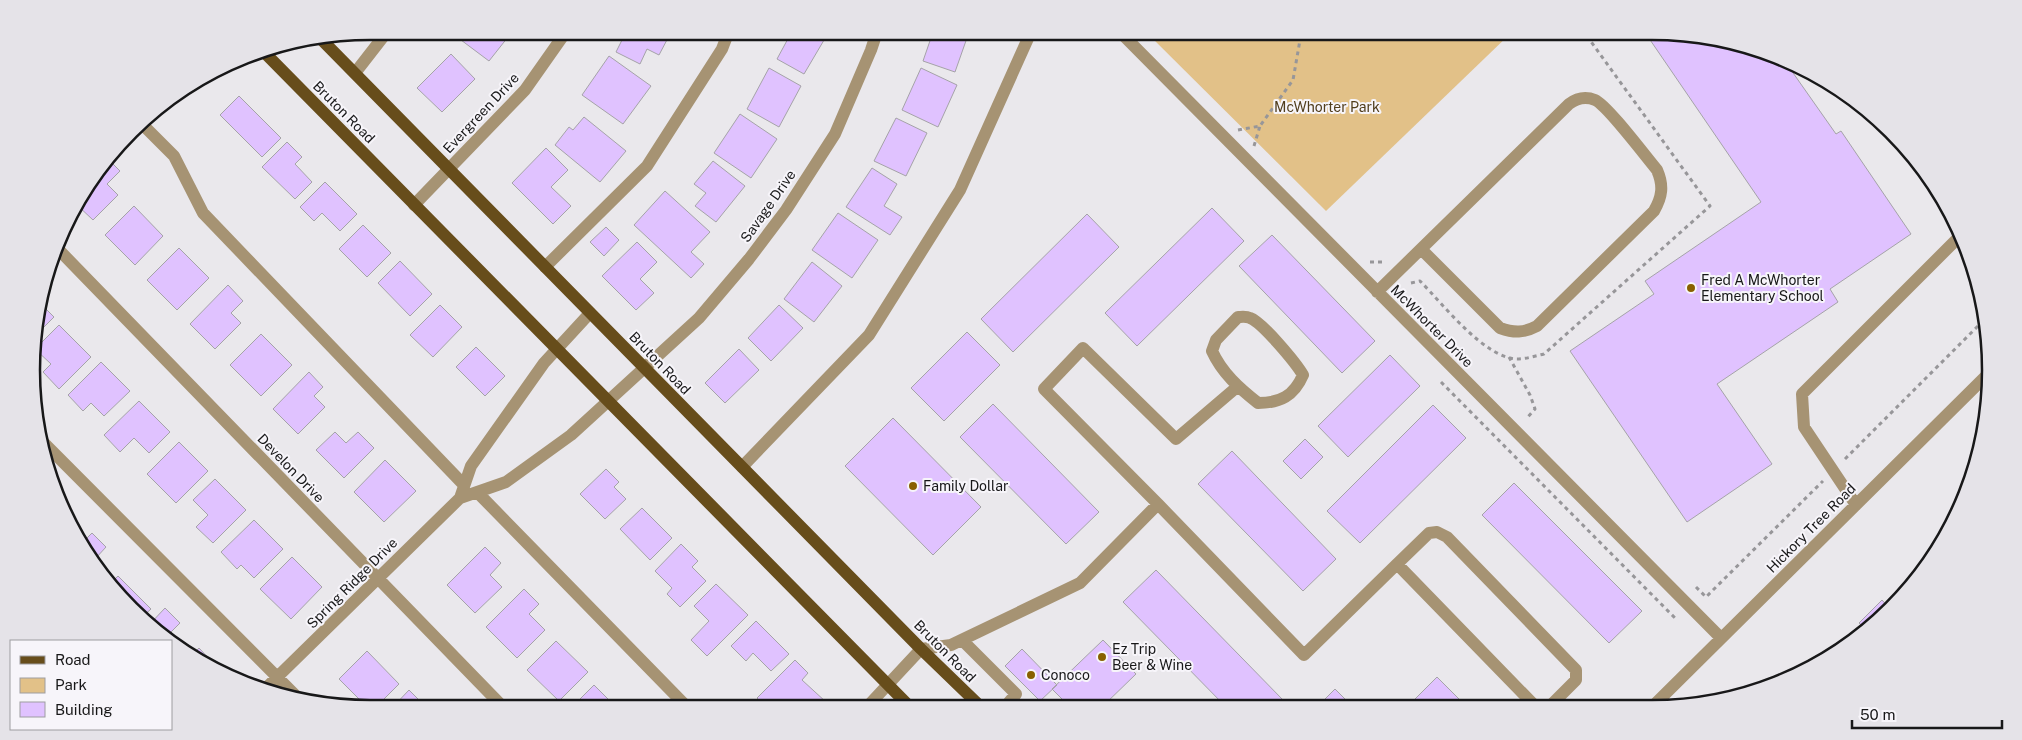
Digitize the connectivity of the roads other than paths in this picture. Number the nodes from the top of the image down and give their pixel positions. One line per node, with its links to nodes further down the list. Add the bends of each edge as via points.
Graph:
1 (381, 40): 9 (street)
2 (561, 40): 11 (street, Evergreen Drive, via 525,90)
3 (725, 40): 16 (street, via 647,166)
4 (875, 40): 20 (street, Savage Drive, via 835,134 786,210 699,318)
5 (1027, 40): 25 (street, via 960,190 869,335)
6 (1128, 40): 17 (street, McWhorter Drive)
7 (325, 43): 9 (main road, Bruton Road)
8 (268, 57): 12 (main road, Bruton Road)
9 (355, 73): 11 (main road, Bruton Road)
10 (146, 128): 26 (street, via 174,156 203,213)
11 (448, 169): 12 (street, Evergreen Drive); 16 (main road, Bruton Road)
12 (414, 205): 19 (main road, Bruton Road)
13 (1955, 241): 29 (street, via 1802,394 1804,427)
14 (1421, 249): 14 (street, via 1500,328 1509,332 1529,330 1537,326 1654,211 1662,191 1658,170 1602,105 1596,100 1582,98 1569,104); 17 (street)
15 (62, 253): 31 (street, Develon Drive)
16 (546, 267): 18 (main road, Bruton Road)
17 (1377, 292): 32 (street, McWhorter Drive)
18 (590, 313): 19 (street, Spring Ridge Drive); 20 (main road, Bruton Road)
19 (556, 348): 23 (main road, Bruton Road); 26 (street, Spring Ridge Drive, via 471,466)
20 (644, 368): 23 (street, Spring Ridge Drive); 25 (main road, Bruton Road)
21 (1982, 379): 29 (street, Hickory Tree Road)
22 (1237, 386): 22 (street, via 1218,364 1212,351 1216,340 1238,318 1249,317 1259,323 1298,365 1303,375 1298,386 1271,403 1258,403); 28 (street, via 1176,439 1083,348 1044,389)
23 (608, 401): 27 (street, Spring Ridge Drive, via 571,435 506,482); 37 (main road, Bruton Road)
24 (49, 447): 35 (street)
25 (742, 467): 34 (main road, Bruton Road)
26 (462, 491): 27 (street, Spring Ridge Drive); 31 (street, Spring Ridge Drive)
27 (477, 492): 40 (street)
28 (1158, 504): 30 (street, via 1304,655); 33 (street, via 1080,583)
29 (1856, 505): 32 (street, Hickory Tree Road)
30 (1397, 564): 45 (street); 46 (street, via 1429,533 1437,532 1447,537 1576,670 1576,680)
31 (377, 578): 35 (street, Spring Ridge Drive); 39 (street, Develon Drive)
32 (1721, 638): 47 (street, Hickory Tree Road)
33 (962, 640): 34 (street); 44 (street, via 1016,694)
34 (921, 650): 37 (street); 43 (main road, Bruton Road)
35 (278, 677): 36 (street, Spring Ridge Drive); 38 (street)
36 (271, 684)
37 (888, 684): 41 (street); 42 (main road, Bruton Road)
38 (291, 690)
39 (496, 700)
40 (680, 700)
41 (873, 700)
42 (903, 700)
43 (974, 700)
44 (1011, 700)
45 (1529, 700)
46 (1556, 700)
47 (1659, 700)

